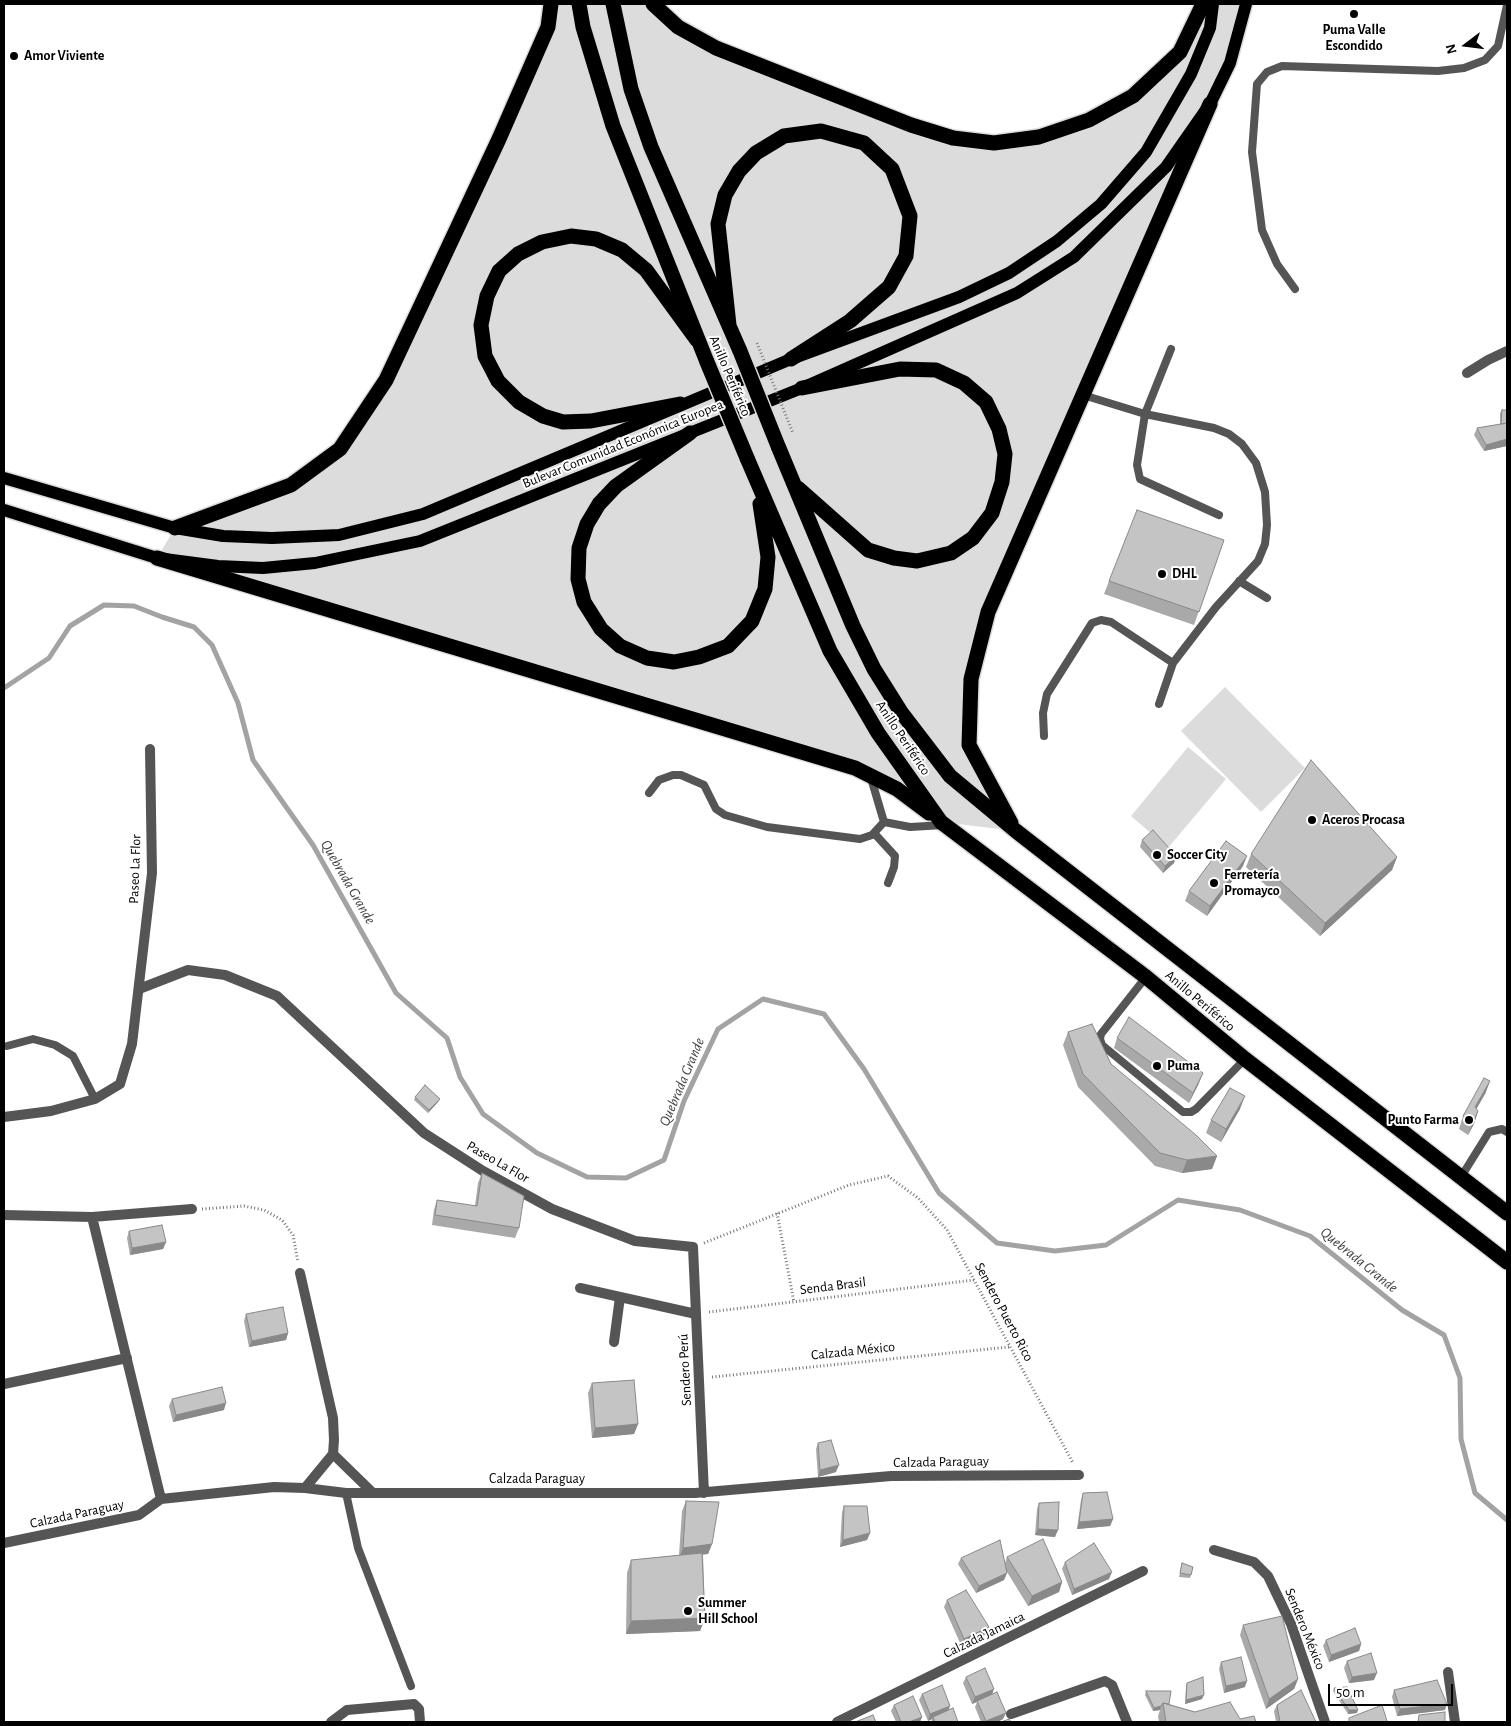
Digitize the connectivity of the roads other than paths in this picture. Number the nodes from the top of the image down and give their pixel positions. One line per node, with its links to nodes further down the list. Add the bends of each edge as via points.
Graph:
1 (551, 4): 27 (highway, via 548,27 386,380 340,449 291,485)
2 (579, 4): 12 (highway, Anillo Periférico, via 613,126)
3 (613, 4): 11 (highway, Anillo Periférico, via 632,89 651,147)
4 (652, 4): 5 (highway, via 678,27 716,48 911,125 953,138 994,142 1040,137 1089,120 1132,96 1180,52)
5 (1203, 4)
6 (1213, 4): 15 (main road, Bulevar Comunidad Económica Europea, via 1210,28 1191,74 1146,152 1100,204 1057,241 1009,273 959,297)
7 (1246, 4): 9 (main road, Bulevar Comunidad Económica Europea, via 1230,62)
8 (1507, 5): 10 (lane, via 1498,46 1485,60 1464,68 1438,71 1282,66 1267,72 1257,84 1252,152 1261,220 1277,264)
9 (1210, 104): 17 (main road, Bulevar Comunidad Económica Europea, via 1166,167 1074,257 1017,293); 18 (highway)
10 (1295, 289)
11 (729, 325): 15 (highway, via 718,224 725,195 739,171 756,153 784,136 821,131 864,143 892,169 910,216 906,256 889,287 850,322); 24 (highway, Anillo Periférico, bridge)
12 (697, 340): 19 (highway, via 646,270 622,250 596,239 571,236 542,242 518,254 499,271 487,296 481,325 485,356 498,381 519,402 543,416 563,422 591,421); 23 (highway, Anillo Periférico, bridge)
13 (1171, 349): 20 (lane)
14 (1507, 352): 16 (street)
15 (790, 359): 19 (main road, Bulevar Comunidad Económica Europea)
16 (1467, 373)
17 (802, 388): 21 (main road, Bulevar Comunidad Económica Europea); 24 (highway, via 900,369 936,370 964,383 986,402 999,429 1005,454 1002,482 992,513 973,538 951,553 917,561 868,550)
18 (1083, 395): 20 (lane); 39 (highway, via 988,612 971,678 969,745)
19 (680, 404): 27 (main road, Bulevar Comunidad Económica Europea, via 424,514 348,532 272,538 223,536)
20 (1145, 414): 26 (lane, via 1137,465 1140,479); 29 (lane, via 1229,434 1256,462 1265,492 1265,544 1258,561)
21 (690, 433): 23 (highway, via 616,486 599,504 587,524 579,548 578,578 584,602 601,629 620,646 647,658 674,662 700,657 728,646 752,622 765,589 768,557); 28 (main road, Bulevar Comunidad Económica Europea, via 420,541 315,563 263,568)
22 (4, 478): 27 (main road, Bulevar Comunidad Económica Europea)
23 (757, 483): 38 (highway, Anillo Periférico, via 830,651 878,733)
24 (795, 485): 39 (highway, Anillo Periférico, via 853,626 874,669 901,712 950,776)
25 (4, 510): 28 (main road, Bulevar Comunidad Económica Europea)
26 (1219, 515)
27 (175, 528)
28 (157, 558): 35 (highway, via 855,768)
29 (1239, 582): 30 (lane); 31 (lane)
30 (1267, 598)
31 (1174, 662): 32 (lane); 33 (lane, via 1111,622 1101,620 1092,623 1047,694 1043,713)
32 (1159, 704)
33 (1044, 736)
34 (150, 749): 43 (street, Paseo La Flor, via 152,873)
35 (871, 776): 37 (lane); 38 (highway, via 897,789)
36 (649, 793): 40 (lane, via 659,780 681,775 704,786 719,812 767,828 860,839)
37 (884, 822): 38 (lane, via 910,827); 40 (lane)
38 (943, 824): 42 (highway, Anillo Periférico)
39 (1016, 831): 49 (highway, Anillo Periférico)
40 (874, 833): 41 (lane, via 895,856)
41 (888, 883)
42 (1146, 977): 45 (highway, Anillo Periférico); 45 (lane, via 1101,1034 1102,1045 1183,1112 1196,1109)
43 (139, 989): 46 (street, Paseo La Flor, via 132,1044 120,1084); 54 (street, Paseo La Flor, via 188,970 225,975 277,996 424,1133 483,1171 552,1209 636,1241)
44 (7, 1046): 46 (lane, via 33,1040 55,1045 73,1056)
45 (1245, 1059): 55 (highway, Anillo Periférico)
46 (95, 1099): 47 (street, Paseo La Flor, via 50,1111)
47 (4, 1117)
48 (1507, 1132): 49 (lane, via 1502,1129 1489,1132)
49 (1461, 1177): 51 (highway, Anillo Periférico)
50 (192, 1209): 53 (street)
51 (1507, 1213)
52 (4, 1216): 53 (street)
53 (92, 1216): 61 (street)
54 (693, 1247): 59 (street, Sendero Perú)
55 (1507, 1262)
56 (300, 1273): 63 (street, via 333,1418)
57 (580, 1288): 58 (street)
58 (620, 1297): 59 (street); 60 (street)
59 (696, 1314): 66 (street, Sendero Perú)
60 (614, 1342)
61 (127, 1358): 62 (street); 69 (street)
62 (4, 1384)
63 (333, 1454): 65 (street); 68 (street)
64 (1079, 1475): 66 (street, Calzada Paraguay, via 891,1476)
65 (305, 1488): 67 (street, Calzada Paraguay); 69 (street, Calzada Paraguay, via 274,1487)
66 (704, 1492): 68 (street, Calzada Paraguay)
67 (346, 1493): 68 (street, Calzada Paraguay); 74 (lane, via 358,1548)
68 (373, 1493)
69 (161, 1499): 70 (street, Calzada Paraguay, via 139,1515)
70 (4, 1543)
71 (1214, 1550): 80 (street, Sendero México, via 1254,1562 1268,1576 1291,1624)
72 (1143, 1571): 78 (street, Calzada Jamaica)
73 (1448, 1672): 81 (street)
74 (411, 1686)
75 (1011, 1714): 79 (street, via 1105,1681 1112,1685)
76 (331, 1722): 77 (street, via 347,1710 414,1704 419,1709)
77 (420, 1722)
78 (837, 1722)
79 (1126, 1722)
80 (1325, 1722)
81 (1456, 1722)

